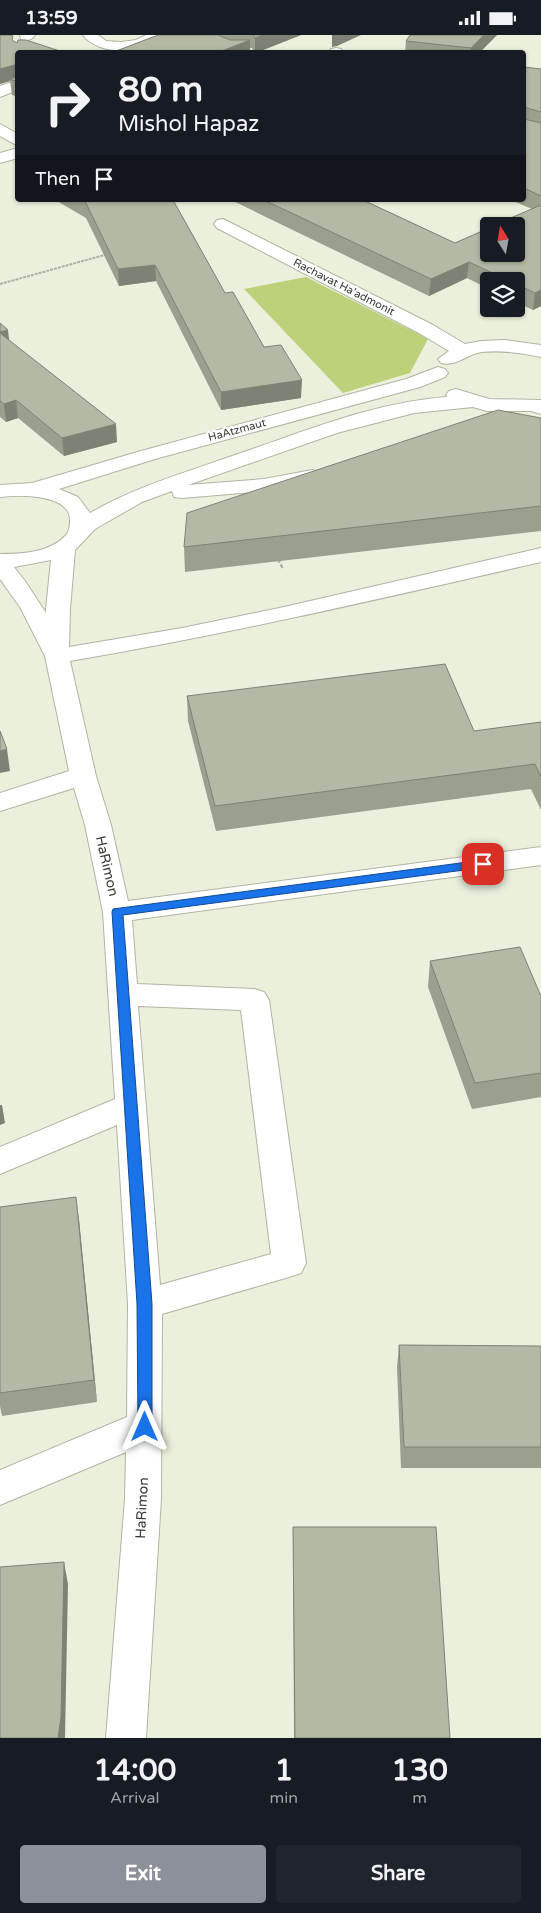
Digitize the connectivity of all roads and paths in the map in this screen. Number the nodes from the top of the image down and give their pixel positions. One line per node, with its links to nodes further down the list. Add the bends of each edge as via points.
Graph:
1 (155, 35): 2 (street, via 150,40 132,45)
2 (95, 39): 3 (street)
3 (85, 50)
4 (15, 85): 5 (street)
5 (0, 92)
6 (0, 129): 7 (street)
7 (15, 139)
8 (15, 154): 9 (street)
9 (0, 158)
10 (223, 224): 15 (street, Rachavat Ha'admonit)
11 (108, 254): 12 (path)
12 (0, 284)
13 (541, 339): 14 (street)
14 (515, 346): 15 (street, via 486,346); 16 (street)
15 (463, 351): 17 (street, via 446,360)
16 (541, 351)
17 (438, 373): 18 (street, via 439,379 452,393); 23 (street, HaAtzmaut, via 413,383)
18 (472, 401): 19 (street); 25 (street, via 419,406 363,420)
19 (540, 410): 20 (street, via 513,421)
20 (480, 424)
21 (332, 470): 25 (street, via 300,480 264,485)
22 (0, 477): 23 (street)
23 (29, 489): 24 (street); 26 (street, via 53,493 71,504 81,518)
24 (0, 491)
25 (143, 495): 26 (street)
26 (80, 529): 27 (street)
27 (64, 547): 30 (street, via 32,560); 33 (street, HaRimon)
28 (275, 552): 32 (path)
29 (541, 555): 33 (street, via 233,625)
30 (0, 561)
31 (0, 566): 33 (street, HaRimon, via 25,596)
32 (282, 569)
33 (57, 656): 34 (street, HaRimon)
34 (83, 776): 35 (street); 37 (street, HaRimon, via 98,825)
35 (0, 802)
36 (541, 857): 37 (street)
37 (117, 912): 38 (street, HaRimon)
38 (123, 994): 39 (street, HaRimon); 41 (street, via 254,1000 289,1263)
39 (131, 1105): 40 (street); 41 (street, HaRimon)
40 (0, 1161)
41 (144, 1304): 42 (street, HaRimon)
42 (145, 1427): 43 (street); 44 (street, HaRimon)
43 (0, 1489)
44 (126, 1738)

